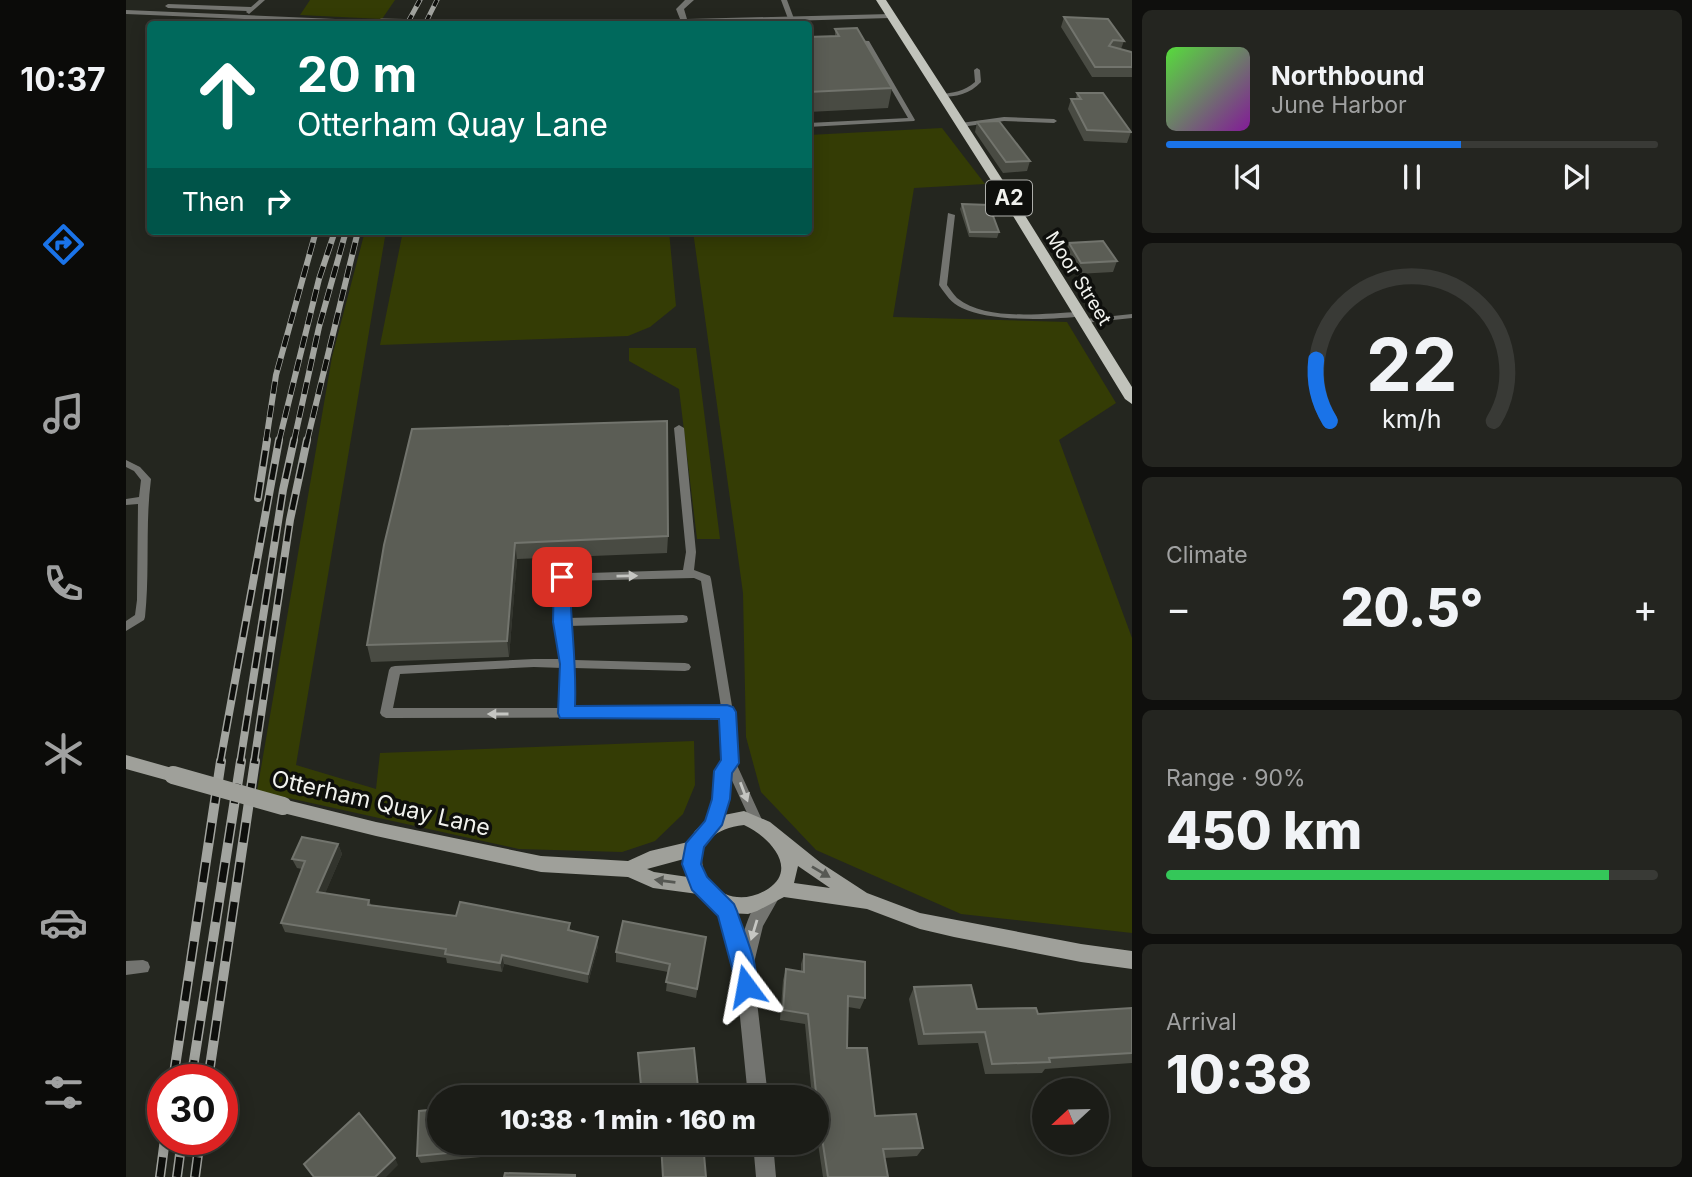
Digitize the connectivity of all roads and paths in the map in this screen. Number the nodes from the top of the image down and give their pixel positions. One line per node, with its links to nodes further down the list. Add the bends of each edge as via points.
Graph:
1 (262, 0): 6 (lane)
2 (690, 0): 11 (street, via 680,9)
3 (783, 0): 12 (lane)
4 (881, 0): 8 (main road, Moor Street / A2)
5 (168, 5): 6 (lane)
6 (251, 9): 9 (lane)
7 (126, 12): 9 (street)
8 (890, 16): 13 (street); 16 (main road, Moor Street / A2)
9 (244, 17): 10 (street, bridge)
10 (336, 21)
11 (683, 21)
12 (792, 21)
13 (808, 21)
14 (844, 43): 18 (lane, via 867,42 912,120)
15 (977, 70): 16 (lane, via 978,82 973,88)
16 (942, 96): 19 (main road, Moor Street / A2)
17 (1054, 121): 19 (lane, via 1004,119)
18 (812, 125)
19 (961, 125): 22 (main road, Moor Street / A2)
20 (951, 215): 22 (lane, via 943,285 957,303 1000,315)
21 (1132, 316): 22 (lane)
22 (1083, 317): 23 (main road, Moor Street / A2)
23 (1127, 383): 24 (main road, Moor Street / A2)
24 (1132, 399)
25 (679, 428): 29 (lane, via 691,552)
26 (126, 463): 27 (lane, via 146,479)
27 (142, 500): 28 (lane); 32 (lane, via 143,595 140,617)
28 (126, 502)
29 (688, 574): 31 (lane, one-way to 29, via 562,577); 35 (lane, via 706,579)
30 (683, 620): 31 (lane)
31 (562, 622): 33 (lane)
32 (126, 627)
33 (569, 664): 34 (lane); 36 (lane); 36 (lane, one-way to 33, via 386,713 395,670)
34 (685, 667)
35 (727, 712): 36 (lane); 38 (lane)
36 (566, 713)
37 (126, 762): 43 (street, Otterham Quay Lane, bridge, via 376,829 541,864)
38 (730, 763): 39 (lane, one-way to 39); 40 (lane, via 723,771 721,799)
39 (757, 822): 40 (street, via 738,818); 41 (street)
40 (712, 825): 42 (street)
41 (778, 839): 45 (street, via 789,863 788,874); 46 (street, one-way to 46)
42 (692, 849): 43 (street, Otterham Quay Lane); 44 (street, via 692,868)
43 (629, 869): 44 (street, Otterham Quay Lane, one-way to 43, via 653,880)
44 (702, 887): 47 (street)
45 (776, 892): 46 (street); 47 (street, via 742,907); 50 (street, one-way to 50, via 755,924)
46 (867, 901): 48 (street, via 954,929)
47 (721, 902): 50 (street)
48 (1132, 960)
49 (143, 967): 51 (lane)
50 (744, 967): 52 (street)
51 (126, 968)
52 (757, 1085)
53 (764, 1155): 54 (street)
54 (766, 1177)

